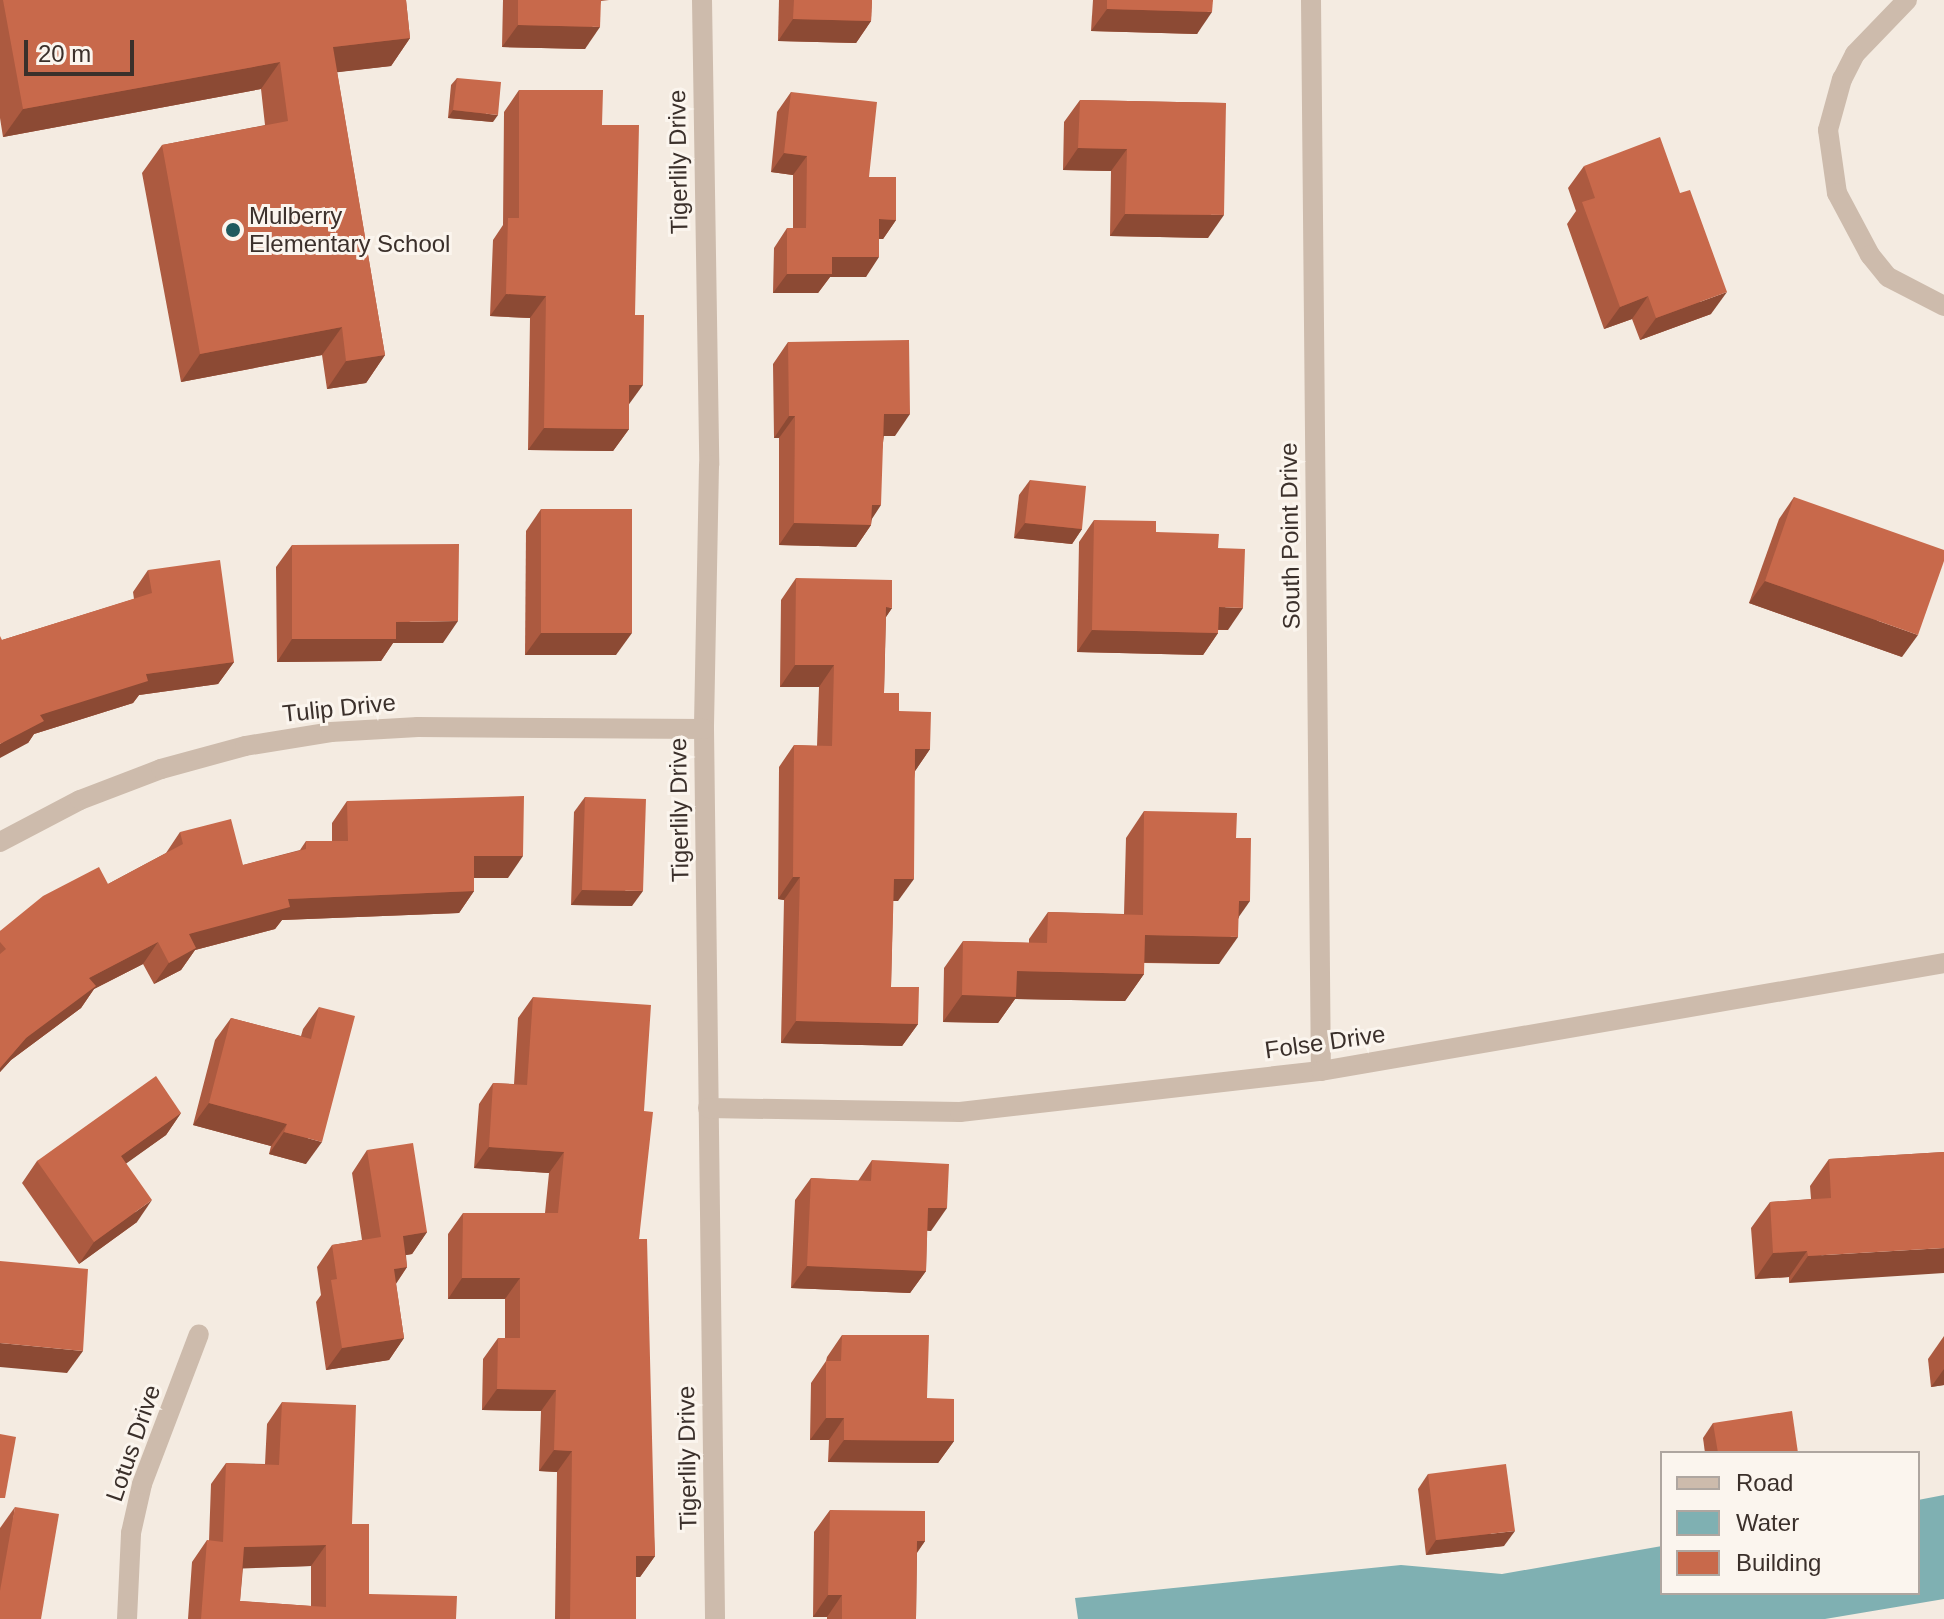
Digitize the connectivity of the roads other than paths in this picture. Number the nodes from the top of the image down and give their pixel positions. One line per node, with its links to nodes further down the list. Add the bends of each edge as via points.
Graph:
1 (702, 0): 5 (street, Tigerlily Drive, via 709,465)
2 (1311, 0): 8 (street, South Point Drive)
3 (1907, 0): 4 (street, via 1855,54 1828,130 1837,193 1870,255 1888,277)
4 (1944, 306)
5 (704, 729): 6 (street, Tulip Drive, via 418,727 331,732 245,746 161,769 80,800); 9 (street, Tigerlily Drive)
6 (0, 842)
7 (1944, 963): 8 (street, Folse Drive)
8 (1321, 1071): 9 (street, Folse Drive, via 960,1112)
9 (708, 1108): 12 (street, Tigerlily Drive)
10 (199, 1334): 11 (street, Lotus Drive, via 142,1484 131,1533)
11 (127, 1619)
12 (715, 1619)

